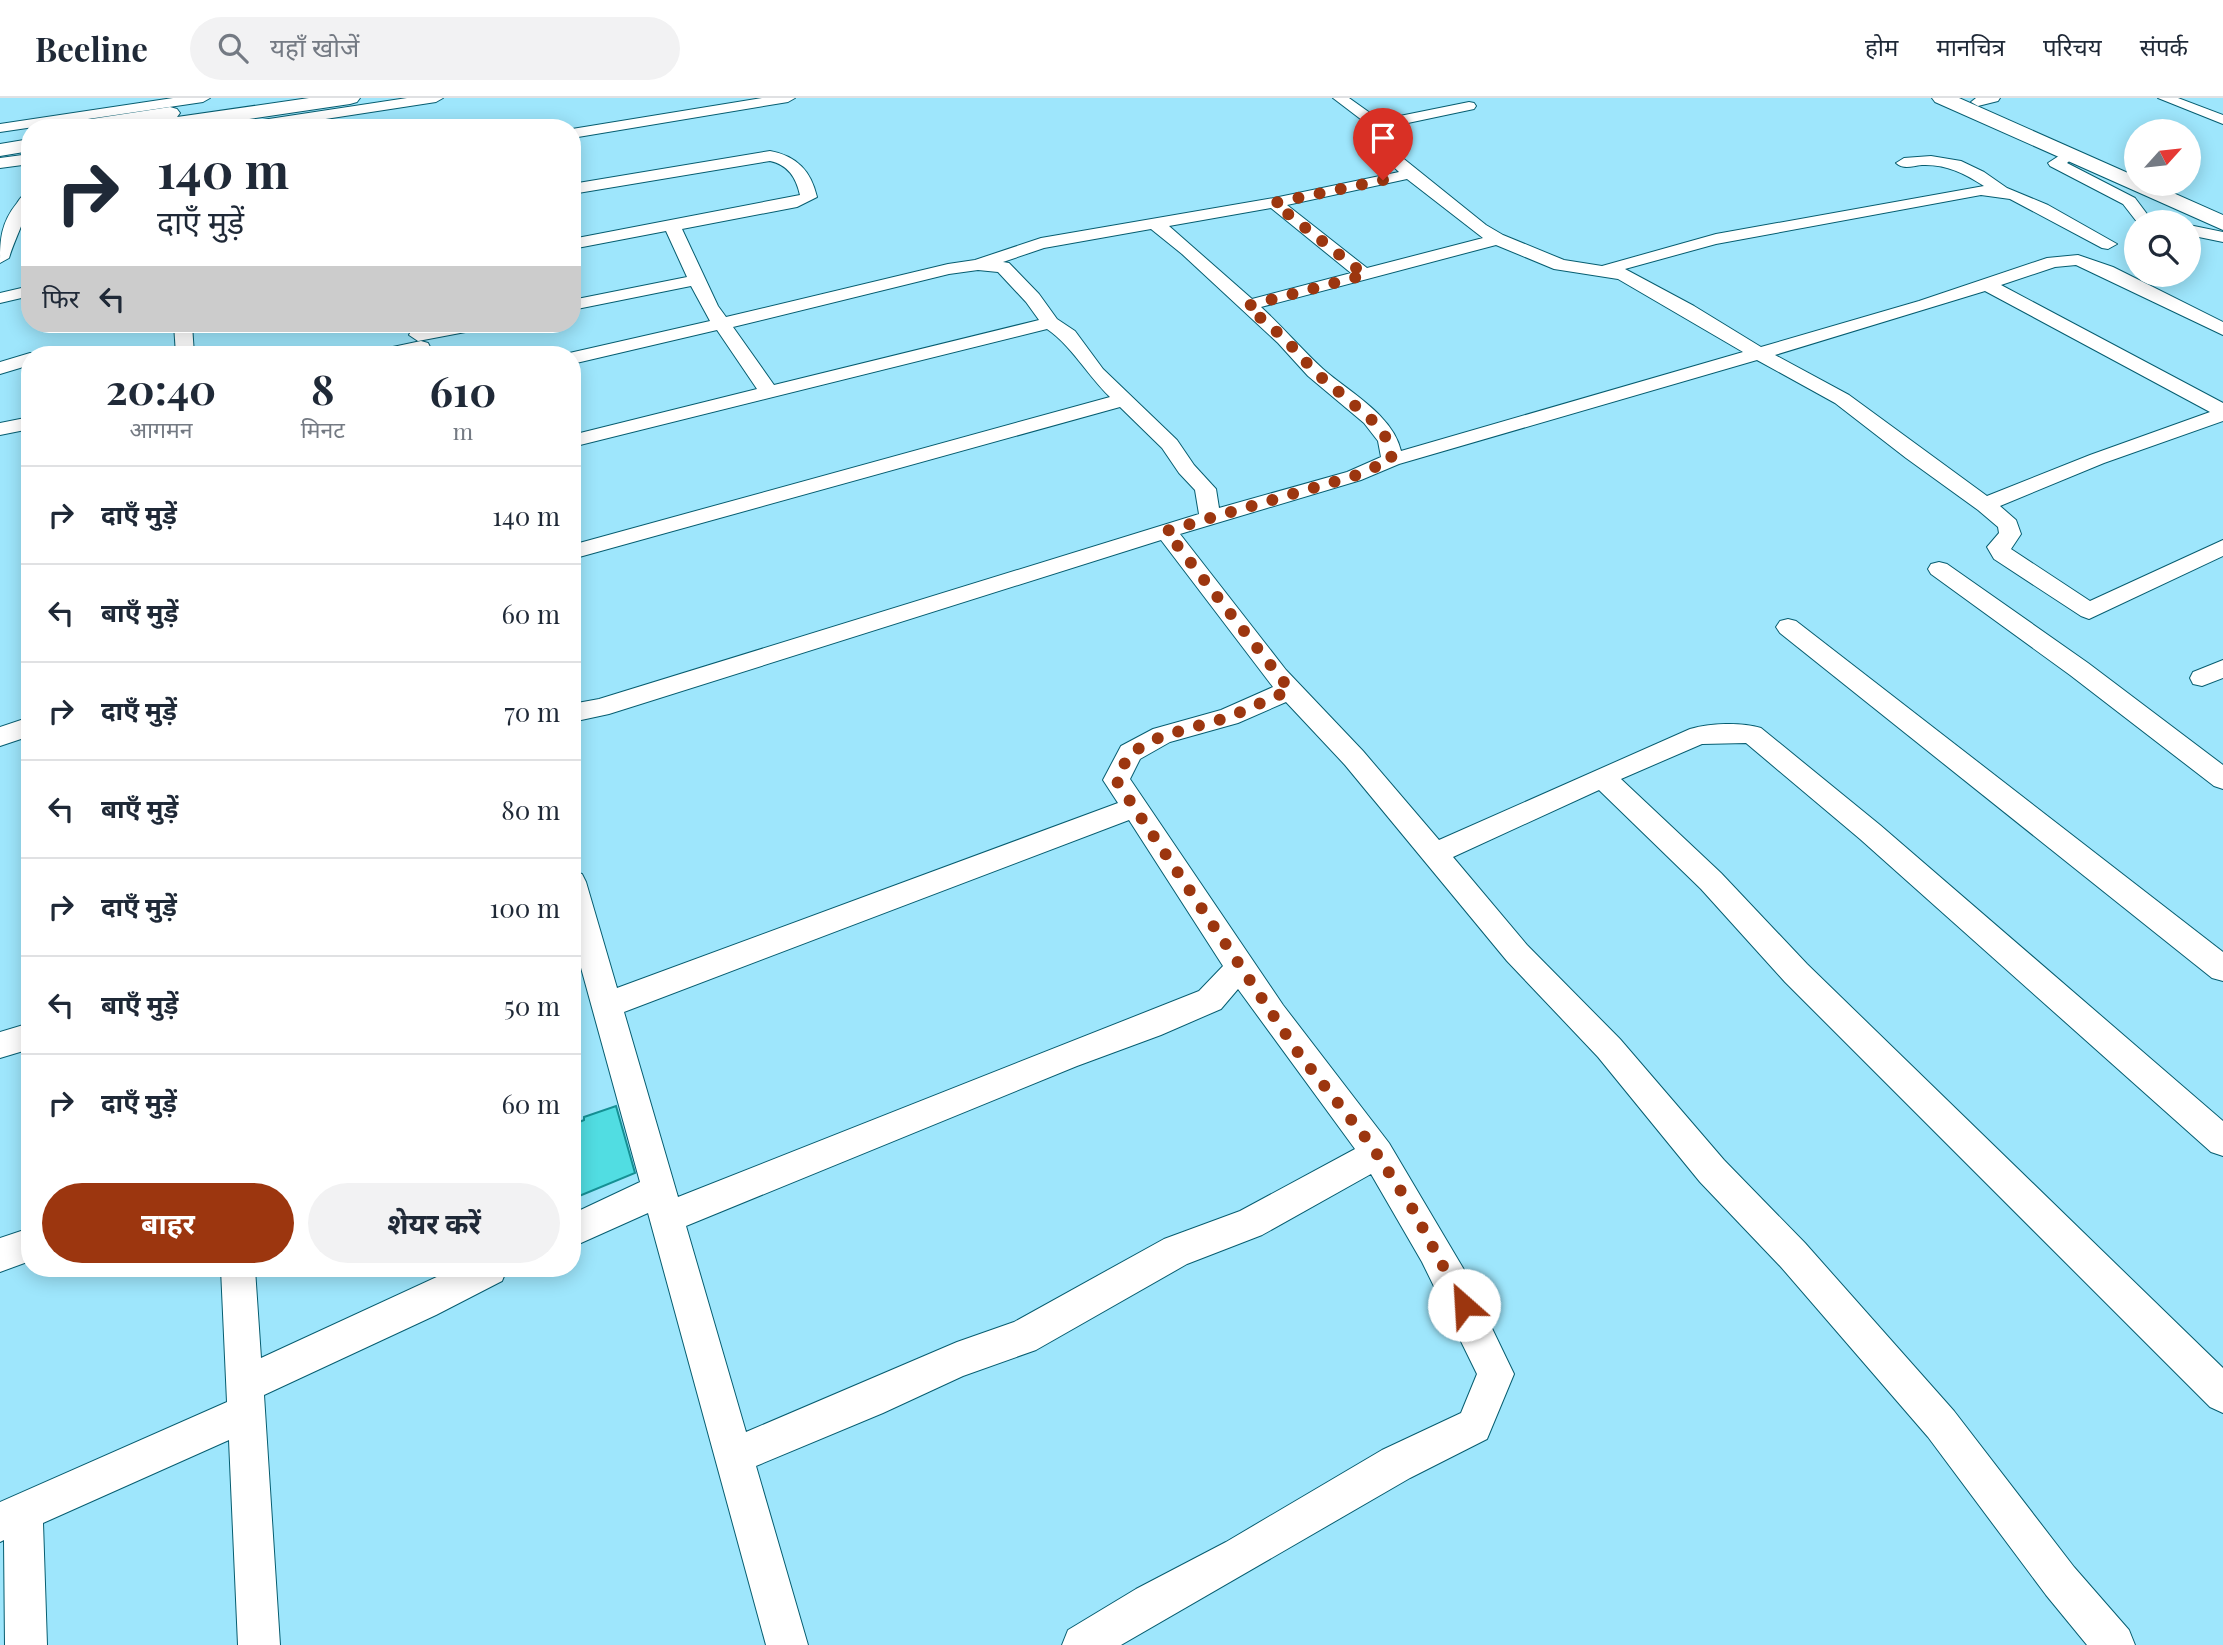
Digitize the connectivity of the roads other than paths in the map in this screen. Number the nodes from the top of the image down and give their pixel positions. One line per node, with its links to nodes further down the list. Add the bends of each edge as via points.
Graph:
1 (203, 98): 10 (street)
2 (270, 98): 13 (street)
3 (436, 98): 9 (street)
4 (788, 98): 21 (street)
5 (1340, 98): 19 (street)
6 (1942, 98): 26 (street)
7 (2165, 98): 17 (street)
8 (1980, 99): 30 (street)
9 (352, 102): 14 (street); 15 (street); 16 (street)
10 (114, 105): 12 (street)
11 (1469, 106): 19 (street)
12 (45, 119)
13 (131, 119)
14 (224, 119)
15 (276, 119)
16 (357, 119)
17 (2223, 120)
18 (21, 124): 20 (street)
19 (1377, 125): 31 (street, via 1383,129 1379,136 1387,153)
20 (0, 128)
21 (581, 132)
22 (21, 136): 23 (street)
23 (0, 139)
24 (21, 146): 25 (street)
25 (0, 150)
26 (2068, 155): 37 (street, via 2056,163 2129,201); 38 (street)
27 (21, 160): 28 (street)
28 (0, 163)
29 (1904, 163): 33 (street, via 1947,160)
30 (2124, 167)
31 (1410, 174): 35 (street); 48 (street)
32 (581, 188): 44 (street, via 770,156 785,157 807,188 809,197 797,202)
33 (2003, 192): 52 (street); 56 (street, via 1972,191 1698,242)
34 (2189, 196): 39 (street)
35 (1274, 203): 43 (street); 57 (street)
36 (21, 205): 40 (street)
37 (2135, 210)
38 (2168, 210)
39 (2223, 211)
40 (7, 218): 49 (street)
41 (2201, 222): 42 (street)
42 (2223, 223)
43 (1153, 224): 55 (street, via 1041,243); 63 (street, via 1174,237)
44 (672, 226): 51 (street); 58 (street)
45 (2201, 227): 46 (street)
46 (2223, 237)
47 (21, 238): 49 (street)
48 (1497, 239): 56 (street, via 1560,265); 57 (street)
49 (6, 240): 53 (street)
50 (2124, 240): 52 (street)
51 (581, 242)
52 (2108, 244): 54 (street)
53 (0, 258)
54 (2062, 261): 59 (street); 66 (street, via 2078,260 2107,271)
55 (978, 265): 64 (street); 65 (street, via 1003,267)
56 (1604, 271): 69 (street, via 1623,274)
57 (1365, 275): 63 (street)
58 (697, 280): 62 (street); 64 (street)
59 (1987, 285): 69 (street); 75 (street)
60 (21, 293): 61 (street)
61 (0, 298)
62 (581, 303)
63 (1247, 306): 79 (street, via 1371,419 1388,440)
64 (722, 323): 70 (street); 73 (street)
65 (1051, 323): 73 (street); 74 (street, via 1068,335 1096,373)
66 (2223, 328)
67 (444, 333): 68 (street)
68 (419, 340)
69 (1761, 354): 79 (street); 80 (street, via 1842,399)
70 (581, 356)
71 (21, 362): 72 (street)
72 (0, 368)
73 (769, 392): 78 (street)
74 (1125, 399): 81 (street, via 1170,444 1205,489); 84 (street)
75 (2223, 412): 80 (street)
76 (21, 425): 77 (street)
77 (0, 429)
78 (581, 439)
79 (1392, 460): 81 (street, via 1354,476)
80 (1986, 505): 83 (street, via 2008,525 2010,534 1998,547 2002,554 2090,611)
81 (1210, 517): 82 (street)
82 (1166, 531): 87 (street); 88 (street)
83 (2223, 547)
84 (581, 550)
85 (1939, 569): 91 (street)
86 (1788, 627): 97 (street)
87 (1290, 690): 93 (street, via 1229,717 1162,736 1130,753 1116,780); 94 (street)
88 (581, 711)
89 (21, 729): 90 (street)
90 (0, 737)
91 (2220, 772)
92 (1602, 777): 94 (street); 101 (street, via 1699,735 1752,734); 109 (street)
93 (1136, 807): 96 (street); 98 (street)
94 (1435, 855): 117 (street, via 1517,953 1609,1048 1712,1171 1793,1255 1941,1424)
95 (581, 914): 98 (street)
96 (1240, 967): 102 (street, via 1299,1054); 103 (street, via 1210,1000 1174,1016)
97 (2223, 969)
98 (607, 1005): 103 (street)
99 (21, 1039): 100 (street)
100 (0, 1045)
101 (2223, 1141)
102 (1377, 1154): 111 (street, via 1250,1224 1176,1251 1023,1337 957,1360); 116 (street, via 1454,1282 1496,1374 1474,1426 1396,1464)
103 (663, 1204): 104 (street, via 621,1210); 111 (street)
104 (581, 1227)
105 (21, 1247): 106 (street)
106 (0, 1255)
107 (238, 1277): 110 (street)
108 (474, 1277): 110 (street)
109 (2223, 1394)
110 (245, 1399): 112 (street); 114 (street)
111 (734, 1456): 115 (street)
112 (12, 1517): 113 (street)
113 (26, 1645)
114 (260, 1645)
115 (788, 1645)
116 (1083, 1645)
117 (2114, 1645)

